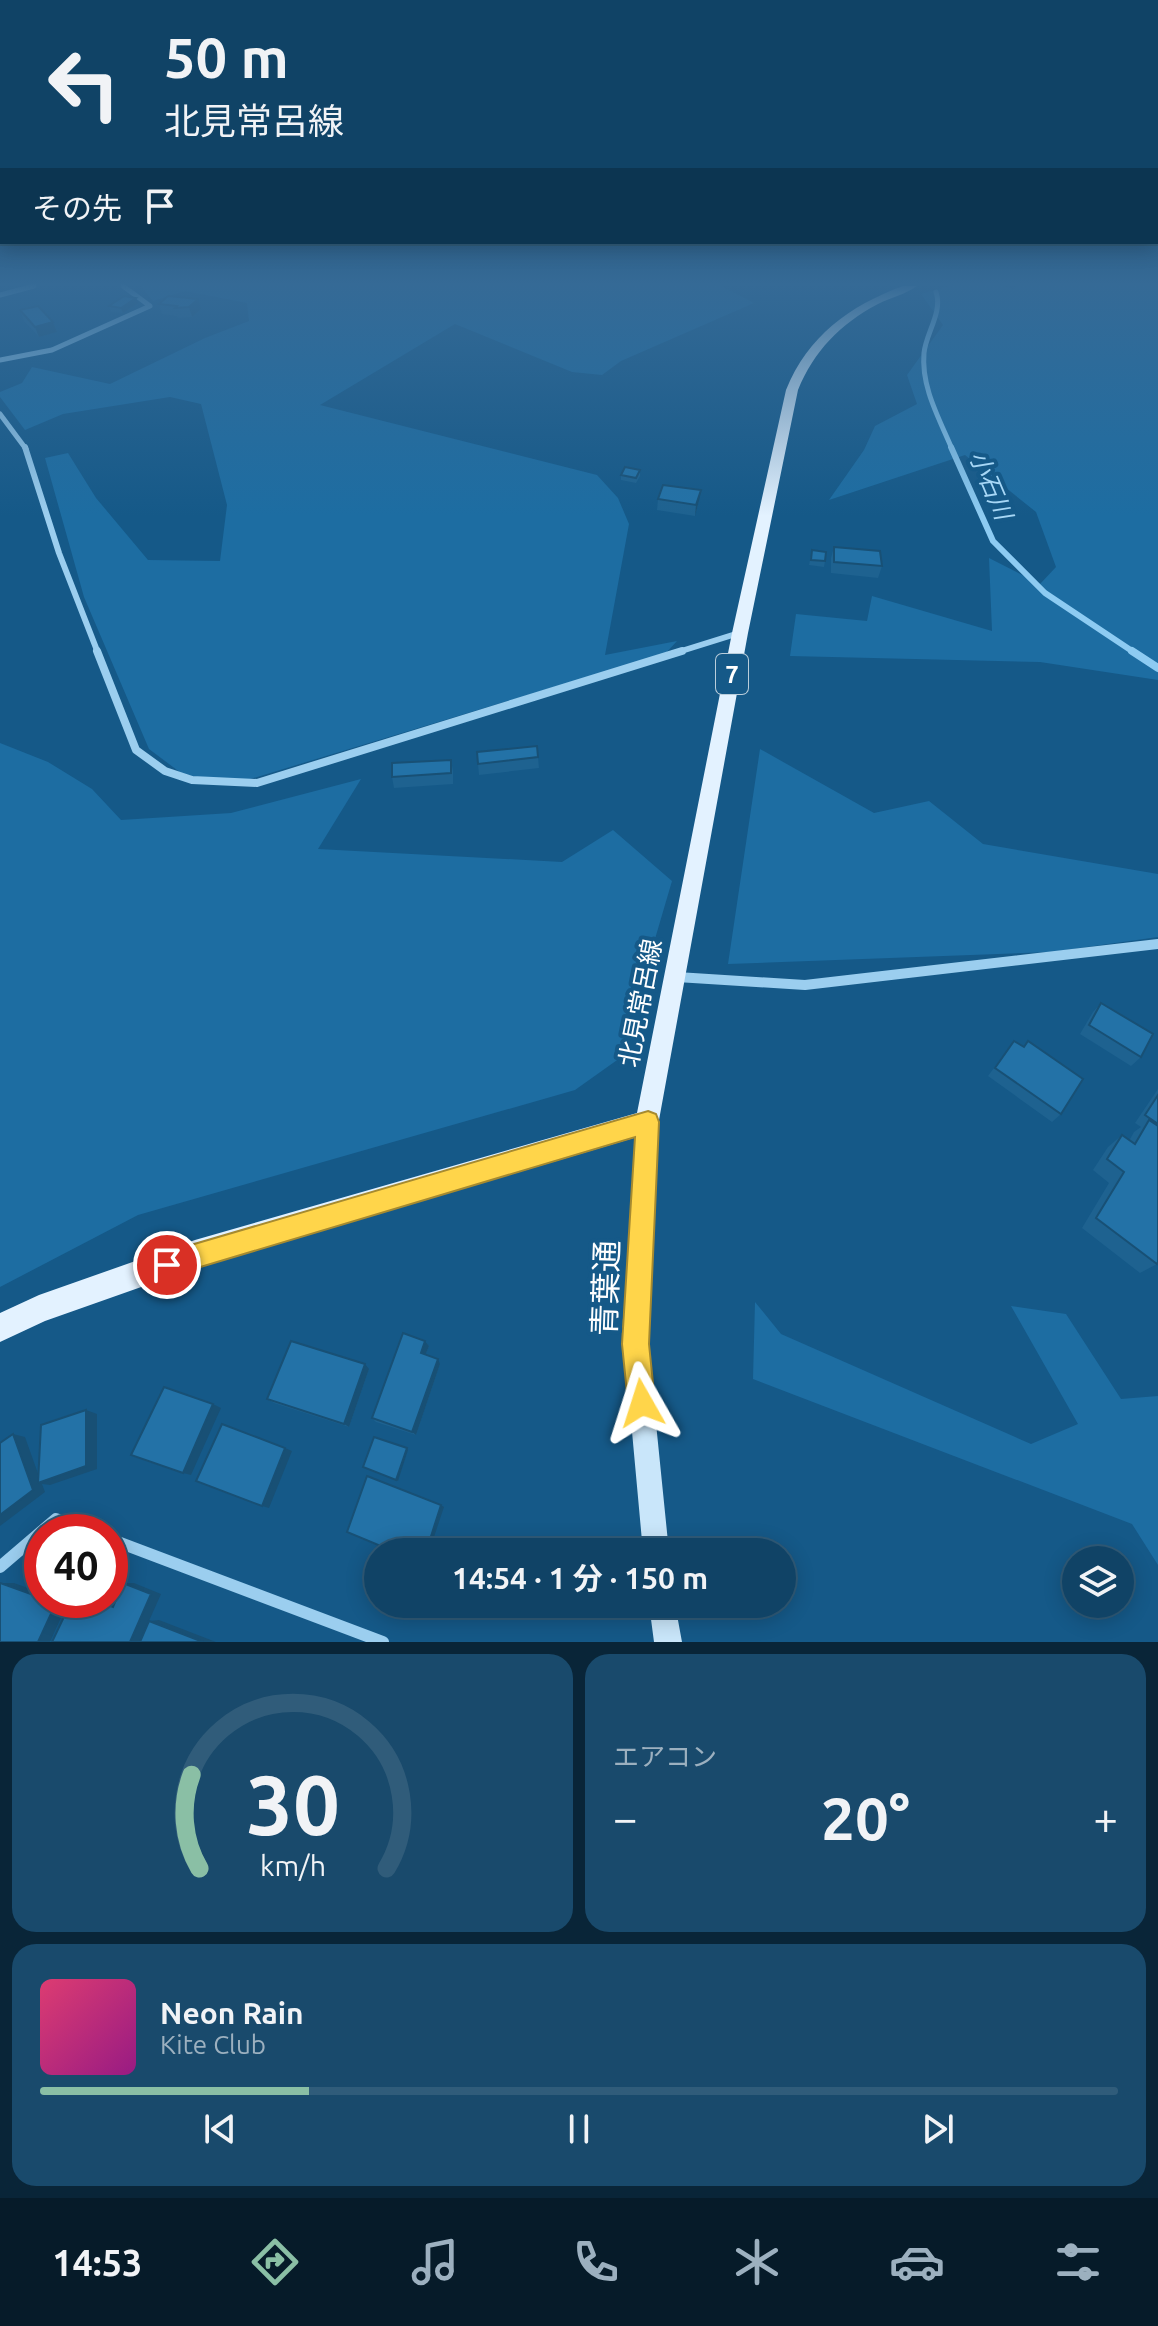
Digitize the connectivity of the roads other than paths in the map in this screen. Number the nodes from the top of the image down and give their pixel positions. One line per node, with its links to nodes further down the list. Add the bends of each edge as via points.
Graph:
1 (804, 363): 3 (main road, 北見常呂線 / 7)
2 (0, 414): 3 (street, via 27,450 59,553 136,750 176,779 257,783)
3 (740, 633): 5 (main road, 北見常呂線 / 7)
4 (1158, 944): 5 (street, via 805,985)
5 (675, 977): 6 (main road, 北見常呂線 / 7)
6 (648, 1122): 7 (main road, via 195,1254); 8 (street, 青葉通, via 636,1344)
7 (0, 1328)
8 (655, 1538)
9 (24, 1546): 11 (street)
10 (128, 1546): 13 (street)
11 (0, 1567)
12 (664, 1618): 14 (street)
13 (383, 1642)
14 (668, 1642)

